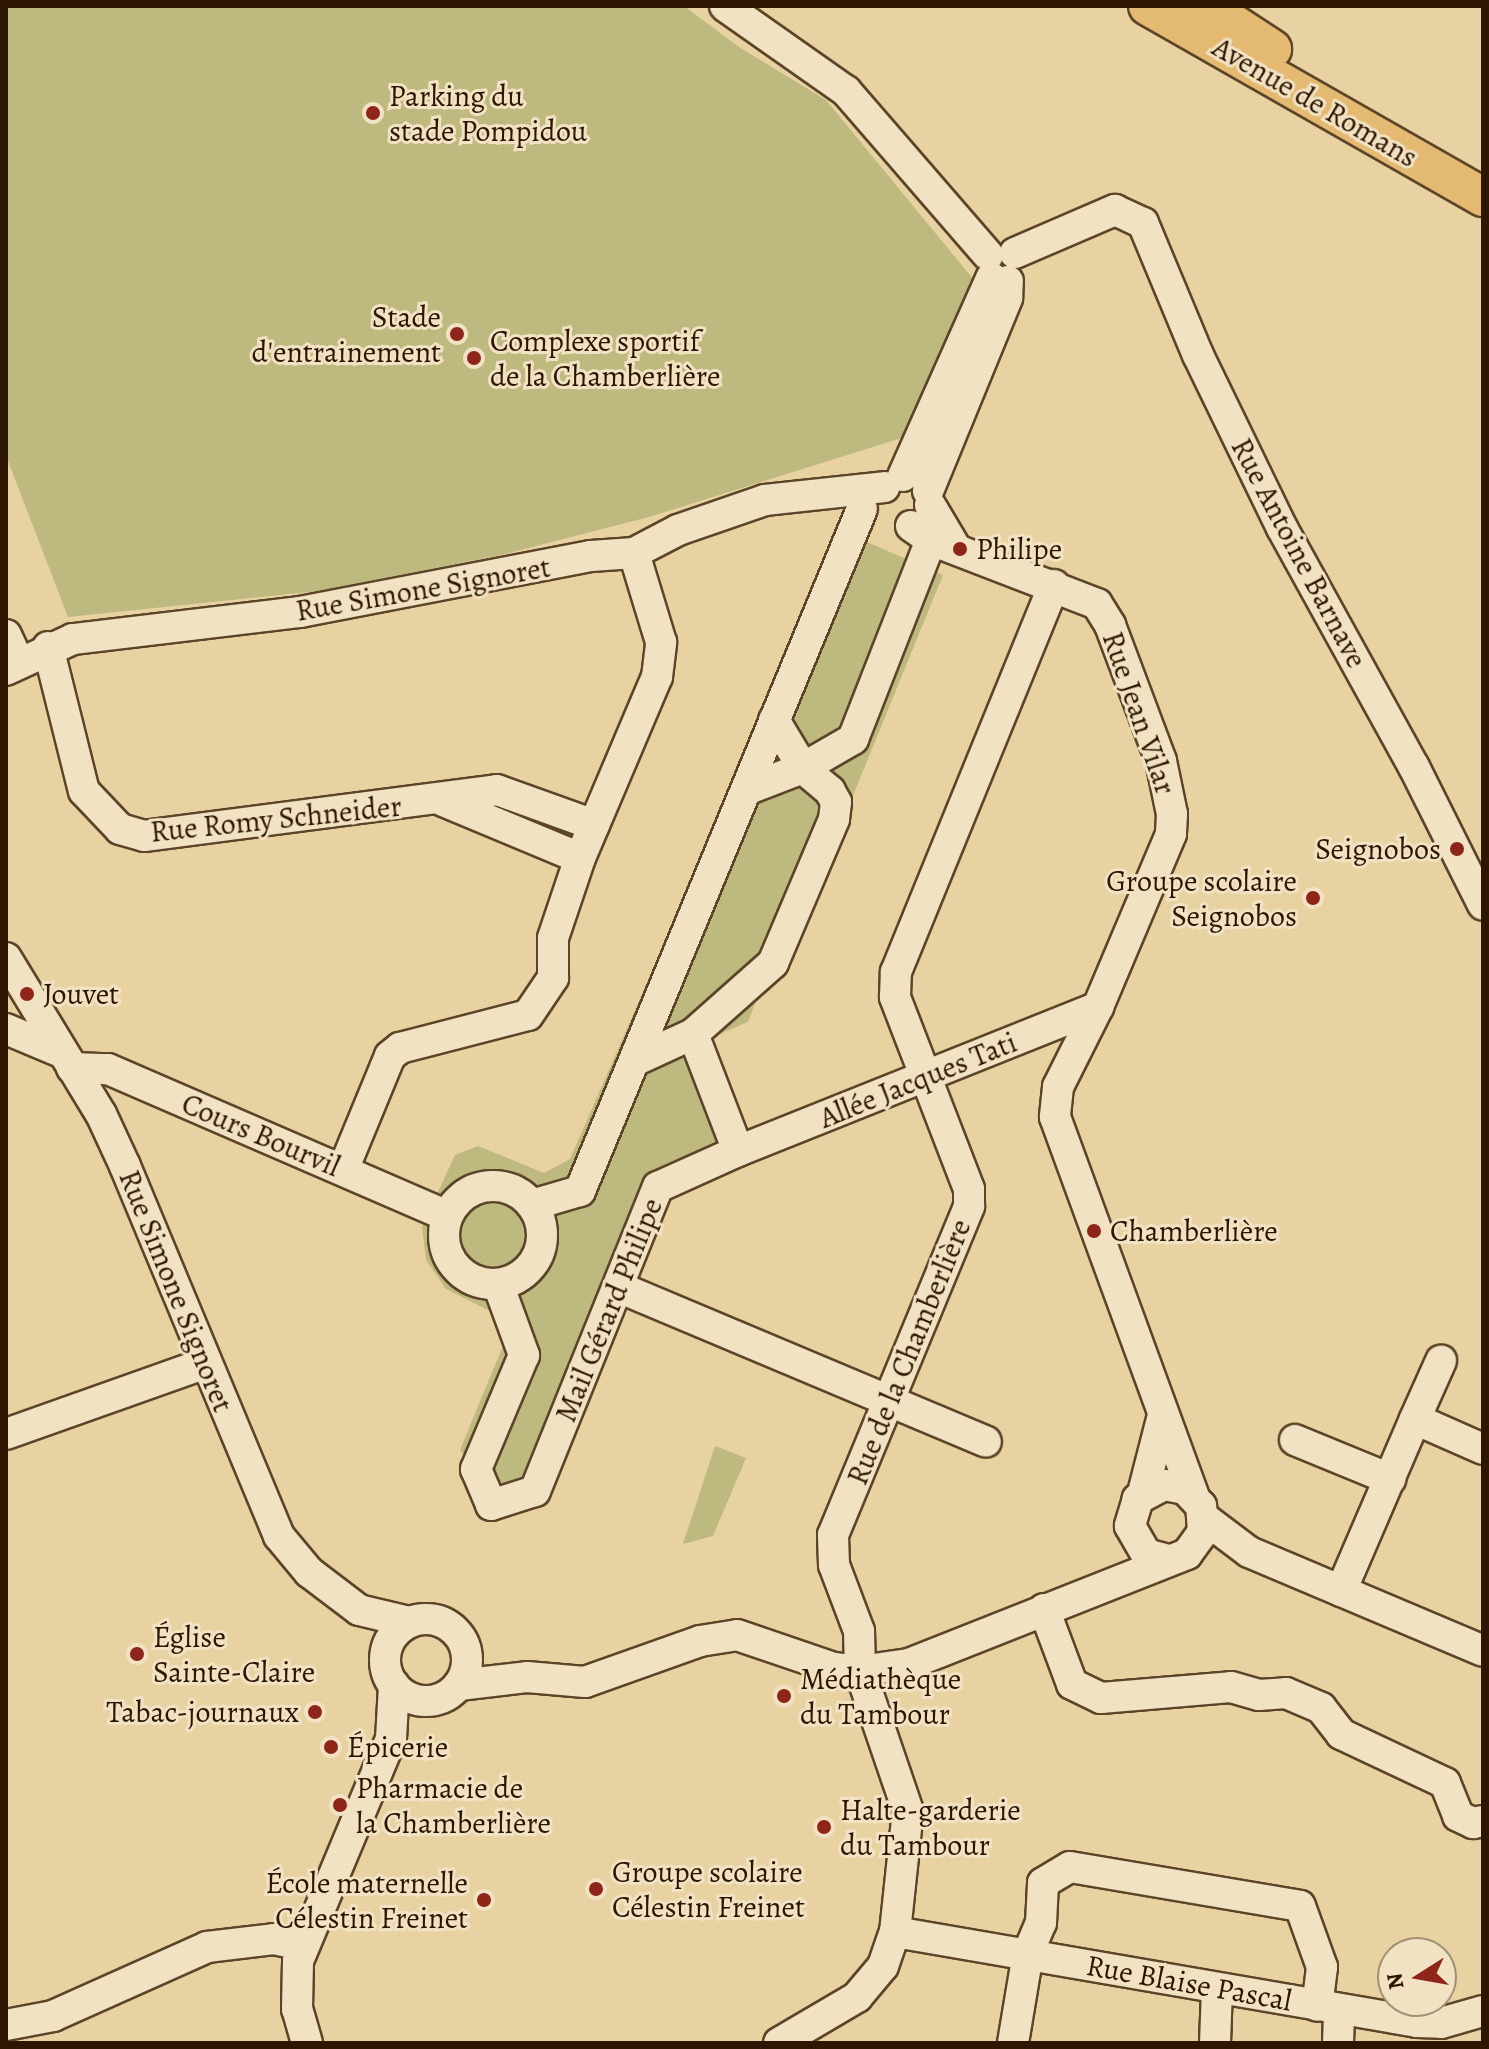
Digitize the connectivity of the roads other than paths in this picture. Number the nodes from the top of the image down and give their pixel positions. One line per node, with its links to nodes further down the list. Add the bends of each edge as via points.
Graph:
1 (725, 6): 6 (street, via 846,91)
2 (1148, 6): 5 (main road, Avenue de Romans)
3 (1206, 6): 4 (main road, Avenue de Romans)
4 (1483, 169)
5 (1483, 197)
6 (1000, 267): 7 (street, via 1007,298); 18 (street, Rue Antoine Barnave, via 1115,210 1143,223 1198,355 1282,528)
7 (902, 509): 8 (street, Rue Simone Signoret, via 814,492 765,500 678,530); 9 (street, Rue Jean Vilar); 12 (street); 13 (street, via 853,739)
8 (634, 553): 10 (street, Rue Simone Signoret, via 591,556 300,612 100,634); 16 (street, via 661,642 657,677)
9 (1054, 585): 20 (street, Rue Jean Vilar, via 1105,613 1161,761 1172,814 1164,855); 25 (street, Rue de la Chamberlière, via 896,972 895,997)
10 (48, 647): 11 (street, Rue Simone Signoret); 15 (street, Rue Romy Schneider, via 84,791 120,829 144,836)
11 (10, 655)
12 (774, 720): 13 (street); 14 (street)
13 (803, 768): 14 (street); 22 (street, via 830,791 836,802 834,819 773,963)
14 (746, 790): 24 (street)
15 (443, 801): 16 (street, Rue Romy Schneider, via 508,791); 17 (street, Rue Romy Schneider)
16 (594, 825): 17 (street)
17 (580, 858): 27 (street, via 553,938 553,978 542,999 528,1015 400,1048 390,1056)
18 (1479, 889)
19 (6, 958): 23 (street, Rue Simone Signoret)
20 (1098, 1007): 25 (street, Allée Jacques Tati); 35 (street, Rue Jean Vilar, via 1058,1087 1055,1117)
21 (6, 1029): 23 (street, Cours Bourvil)
22 (693, 1034): 24 (street); 26 (street)
23 (67, 1061): 27 (street, Cours Bourvil, via 108,1069); 33 (street, Rue Simone Signoret, via 125,1166)
24 (634, 1061): 28 (street, via 580,1191)
25 (926, 1076): 26 (street, Allée Jacques Tati); 34 (street, Rue de la Chamberlière, via 969,1189 969,1206)
26 (738, 1151): 31 (street, Mail Gérard Philipe, via 658,1187)
27 (343, 1170): 29 (street, Cours Bourvil)
28 (532, 1205): 29 (street, via 521,1194 494,1185 466,1194); 30 (street, via 542,1232 535,1261 513,1280)
29 (448, 1216): 30 (street, via 446,1249 454,1264 481,1283)
30 (498, 1284): 31 (street, Mail Gérard Philipe, via 524,1355 476,1469 491,1505 535,1491)
31 (618, 1287): 34 (street)
32 (1441, 1361): 36 (street)
33 (206, 1363): 37 (street); 50 (street, Rue Simone Signoret, via 279,1536 309,1572)
34 (887, 1403): 39 (street); 55 (street, Rue de la Chamberlière, via 833,1535 834,1565 859,1631)
35 (1163, 1415): 42 (street); 43 (street, Rue Jean Vilar)
36 (1415, 1419): 40 (street); 41 (street)
37 (6, 1434)
38 (1295, 1440): 41 (street)
39 (986, 1442)
40 (1483, 1449)
41 (1390, 1479): 48 (street)
42 (1143, 1493): 43 (street, via 1164,1485); 44 (street)
43 (1199, 1507): 45 (street); 46 (street, via 1197,1545)
44 (1130, 1526): 46 (street, via 1146,1554); 47 (street)
45 (1249, 1552): 46 (street); 48 (street)
46 (1177, 1557): 47 (street)
47 (1092, 1588): 49 (street)
48 (1341, 1591): 53 (street)
49 (1044, 1609): 55 (street, via 909,1664); 61 (street, via 1072,1684 1101,1698 1231,1687 1259,1695 1286,1693 1321,1708 1341,1734 1445,1783 1458,1816)
50 (359, 1610): 51 (street, Rue Simone Signoret); 54 (street, Rue Simone Signoret)
51 (409, 1622): 52 (street, via 442,1621); 54 (street, via 389,1641)
52 (465, 1645): 56 (street); 58 (street, via 466,1672)
53 (1483, 1651)
54 (385, 1655): 57 (street)
55 (860, 1671): 56 (street, via 808,1661 737,1635 700,1641 585,1682); 62 (street, Rue de la Chamberlière, via 908,1811)
56 (527, 1677): 58 (street)
57 (394, 1685): 59 (street, via 415,1700); 60 (street)
58 (459, 1685): 59 (street, via 445,1697)
59 (428, 1701): 60 (street)
60 (391, 1739): 63 (street)
61 (1483, 1821)
62 (895, 1932): 64 (street, Rue Blaise Pascal); 71 (street, Rue de la Chamberlière, via 883,1966 857,1997)
63 (302, 1945): 69 (street, via 274,1939 207,1947); 70 (street, via 294,1983)
64 (1028, 1953): 65 (street, Rue Blaise Pascal); 66 (street, via 1041,1923 1043,1883 1070,1867 1300,1906 1322,1967); 72 (street)
65 (1217, 1988): 66 (street, Rue Blaise Pascal); 73 (street)
66 (1328, 2008): 67 (street, Rue Blaise Pascal, via 1441,2023); 74 (street)
67 (1483, 2011)
68 (6, 2025): 69 (street)
69 (56, 2030)
70 (307, 2043)
71 (779, 2043)
72 (1013, 2043)
73 (1215, 2043)
74 (1338, 2043)

